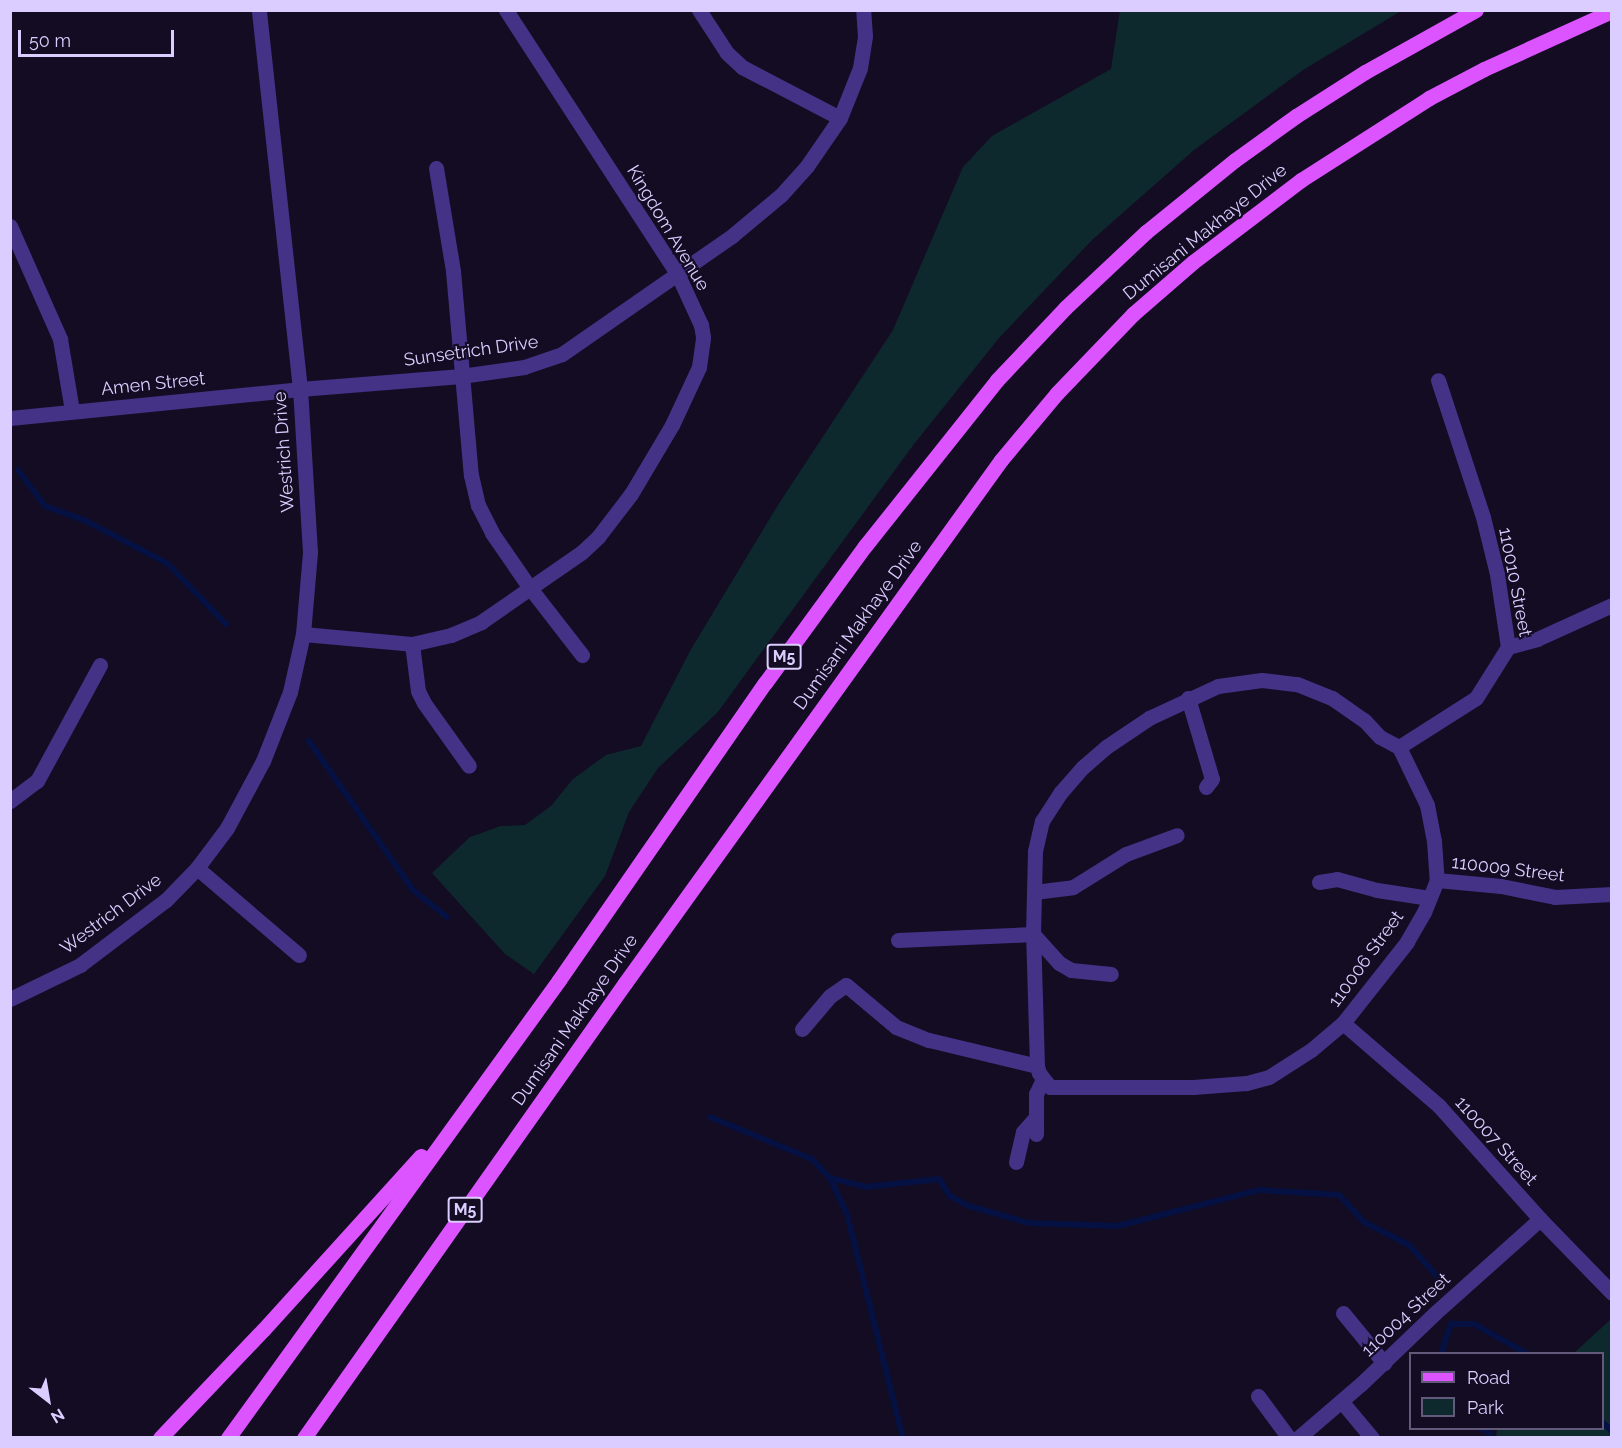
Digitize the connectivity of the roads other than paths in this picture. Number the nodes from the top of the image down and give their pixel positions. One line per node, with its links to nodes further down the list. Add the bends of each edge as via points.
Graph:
1 (259, 10): 13 (street, Westrich Drive)
2 (506, 10): 10 (street, Kingdom Avenue)
3 (699, 10): 7 (street, via 727,53 742,67)
4 (863, 10): 7 (street, Sunsetrich Drive, via 865,36 860,68)
5 (1476, 10): 43 (main road, Dumisani Makhaye Drive / M5, via 1365,72 1235,160 1146,232 1065,308 997,380 865,546 765,683)
6 (1611, 11): 55 (main road, Dumisani Makhaye Drive / M5, via 1430,98 1301,180 1202,255 1142,307 1057,393 1001,460)
7 (840, 118): 10 (street, Sunsetrich Drive, via 781,195)
8 (436, 168): 11 (street, via 453,271)
9 (10, 226): 14 (street, via 60,339)
10 (678, 275): 11 (street, Sunsetrich Drive, via 562,354 524,367); 16 (street, Kingdom Avenue, via 703,337 699,367 672,425 631,494 598,537)
11 (461, 376): 13 (street, Sunsetrich Drive); 16 (street, via 471,475 478,505 492,533)
12 (1438, 380): 20 (street, 110010 Street, via 1483,517 1508,628)
13 (300, 388): 14 (street, Amen Street); 18 (street, Westrich Drive, via 310,552)
14 (72, 411): 15 (street, Amen Street)
15 (10, 418)
16 (530, 588): 19 (street, Kingdom Avenue, via 466,630); 21 (street)
17 (1611, 605): 20 (street, via 1536,639)
18 (303, 634): 19 (street, Kingdom Avenue); 29 (street, Westrich Drive, via 290,692 263,760 227,828)
19 (412, 644): 25 (street, via 418,691 431,716)
20 (1508, 647): 24 (street, 110010 Street, via 1476,698)
21 (582, 655)
22 (100, 665): 27 (street, via 37,781)
23 (1188, 698): 24 (street, via 1236,682 1297,684 1332,698); 26 (street, via 1212,779); 32 (street, via 1106,747 1061,792 1042,821 1035,851)
24 (1399, 747): 30 (street, 110006 Street, via 1427,805)
25 (469, 766)
26 (1206, 787)
27 (10, 801)
28 (1177, 835): 32 (street, via 1126,854 1073,887)
29 (197, 868): 37 (street); 39 (street, Westrich Drive, via 166,900 80,965)
30 (1437, 880): 33 (street, 110009 Street, via 1501,886 1555,897); 34 (street, 110006 Street)
31 (1319, 882): 34 (street, via 1337,879)
32 (1034, 892): 35 (street)
33 (1611, 894)
34 (1430, 898): 40 (street, 110006 Street, via 1407,942)
35 (1034, 934): 36 (street); 38 (street, via 1059,963 1071,970); 42 (street)
36 (898, 940)
37 (299, 955)
38 (1111, 974)
39 (10, 999)
40 (1343, 1023): 42 (street, 110006 Street, via 1269,1077 1246,1083 1066,1088 1050,1087); 47 (street, 110007 Street, via 1439,1106)
41 (802, 1029): 42 (street, 110006 Street, via 830,996 846,985 896,1027)
42 (1040, 1072): 44 (street)
43 (470, 1102): 53 (main road, via 263,1330); 54 (main road, Dumisani Makhaye Drive / M5)
44 (1036, 1117): 45 (street); 46 (street, via 1023,1131)
45 (1036, 1134)
46 (1016, 1162)
47 (1540, 1219): 48 (street, 110007 Street); 50 (street, 110004 Street)
48 (1611, 1293)
49 (1343, 1313): 50 (street)
50 (1383, 1363): 52 (street, 110004 Street)
51 (1258, 1396): 56 (street)
52 (1342, 1402): 57 (street, 110004 Street); 58 (street)
53 (159, 1437)
54 (228, 1437)
55 (304, 1437)
56 (1289, 1437)
57 (1298, 1437)
58 (1372, 1437)

